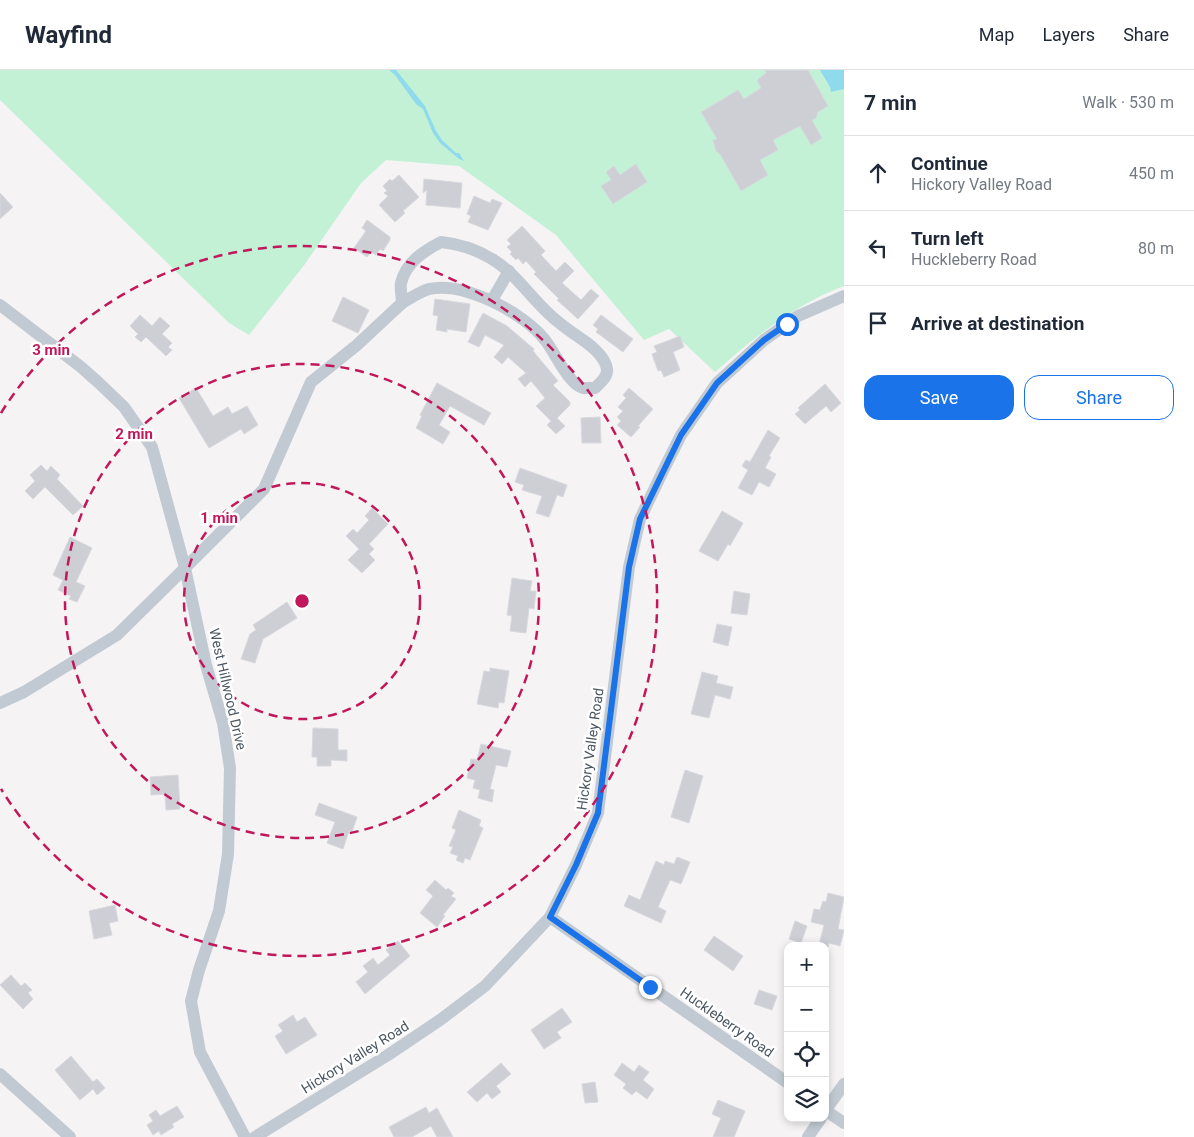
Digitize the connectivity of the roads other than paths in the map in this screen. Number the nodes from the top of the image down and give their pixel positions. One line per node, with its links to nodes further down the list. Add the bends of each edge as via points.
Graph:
1 (509, 271): 3 (street); 3 (street, via 547,313 594,347 604,360 607,370 604,379 595,388 583,388 568,374 545,339 521,317); 4 (street, via 478,251 442,242 410,263 401,284)
2 (844, 296): 8 (street, Hickory Valley Road, via 798,316 764,340 717,383 681,435 655,487 640,519 629,567 598,813)
3 (492, 300): 4 (street, via 446,288 430,289)
4 (402, 303): 6 (street, via 357,345 310,382 264,488)
5 (0, 304): 6 (street, West Hillwood Drive, via 99,383 124,407 152,446)
6 (185, 568): 7 (street, via 117,635 24,692); 17 (street, West Hillwood Drive, via 206,665 223,722 231,796 228,854 220,911 191,1001 200,1052)
7 (0, 702)
8 (550, 917): 10 (street, Huckleberry Road); 18 (street, Hickory Valley Road, via 484,986 440,1020)
9 (0, 1074): 16 (street)
10 (784, 1080)
11 (844, 1084): 12 (street)
12 (829, 1105)
13 (829, 1113): 15 (street)
14 (817, 1122): 19 (street)
15 (844, 1123)
16 (70, 1137)
17 (245, 1137)
18 (255, 1137)
19 (808, 1137)

